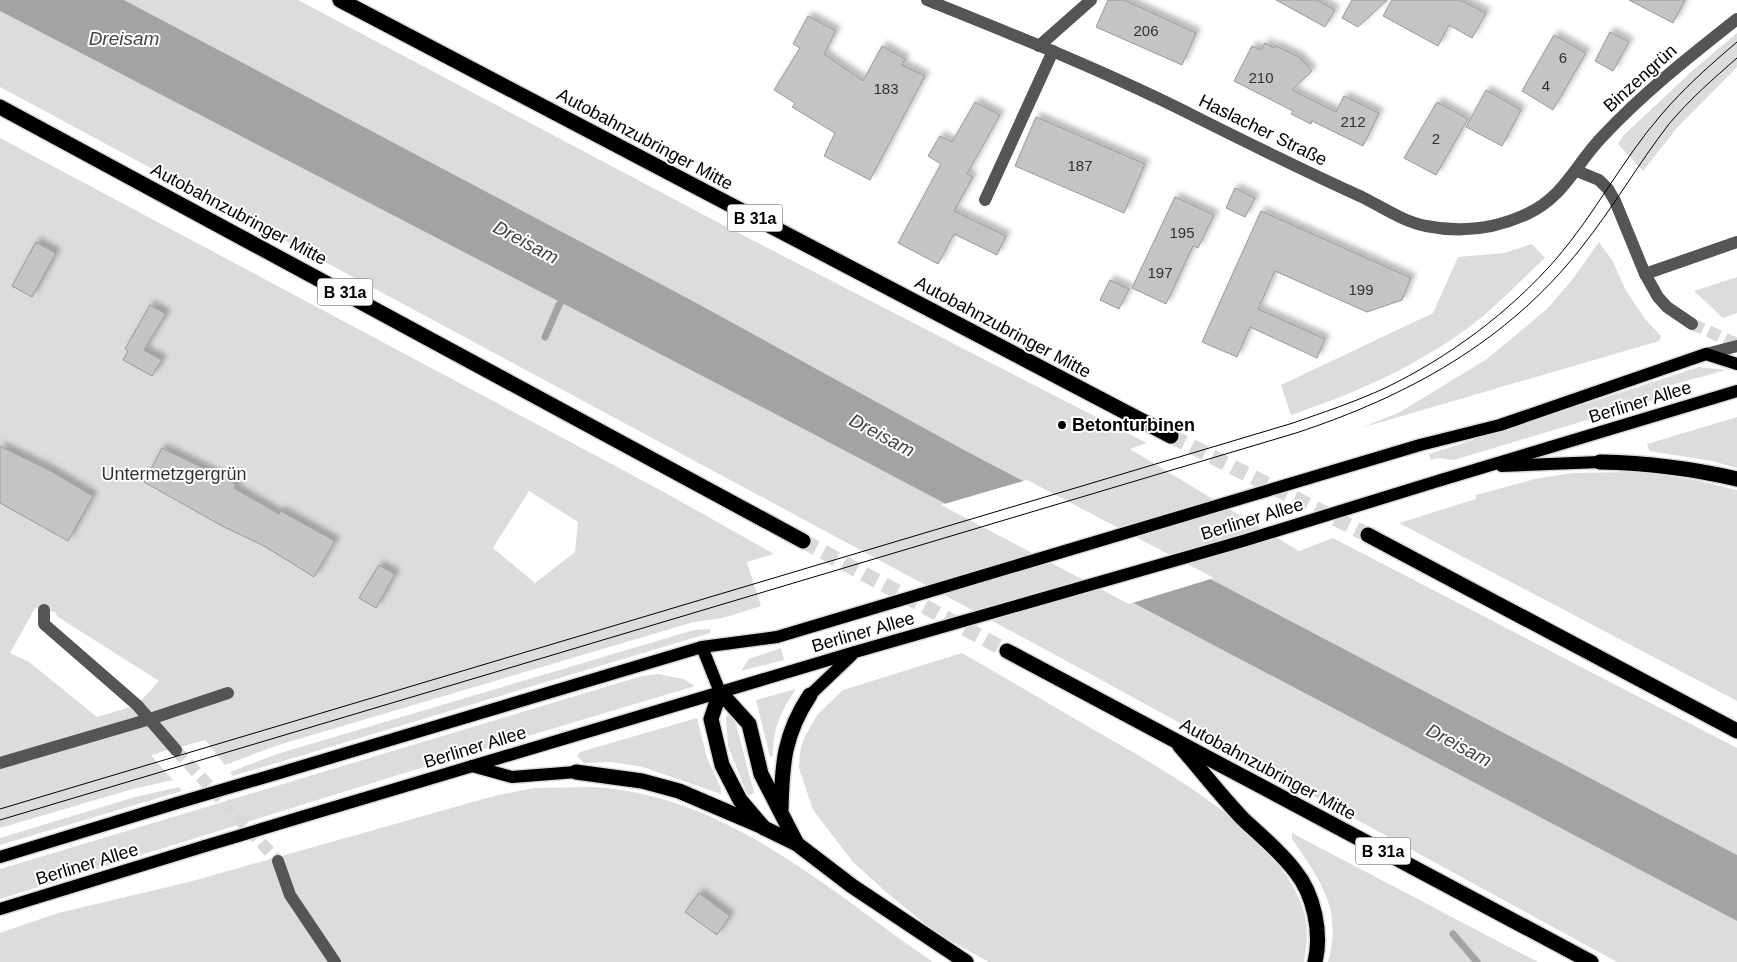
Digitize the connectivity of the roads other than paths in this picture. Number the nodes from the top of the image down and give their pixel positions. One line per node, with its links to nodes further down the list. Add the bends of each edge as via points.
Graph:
1 (340, 0): 17 (highway, Autobahnzubringer Mitte / B 31a)
2 (928, 0): 5 (street, Haslacher Straße)
3 (1091, 0): 5 (street)
4 (1737, 19): 8 (street, Binzengrün, via 1664,77 1600,138)
5 (1039, 46): 6 (street, Haslacher Straße)
6 (1053, 51): 8 (street, Haslacher Straße, via 1155,96 1289,164 1423,226 1467,230 1509,222 1556,196); 9 (street)
7 (0, 107): 22 (highway, Autobahnzubringer Mitte / B 31a)
8 (1577, 171): 11 (street, via 1599,180 1608,189)
9 (985, 200)
10 (1737, 242): 11 (street)
11 (1645, 274): 12 (street, via 1658,297)
12 (1692, 324)
13 (1737, 346): 14 (street, Berliner Allee)
14 (1706, 354): 15 (main road); 24 (main road, Berliner Allee, bridge, via 1500,425 1420,444 777,637)
15 (1737, 364)
16 (1737, 391): 19 (main road, Berliner Allee)
17 (1171, 436)
18 (1600, 462): 19 (main road); 20 (highway, via 1678,466)
19 (1484, 467): 26 (main road, Berliner Allee, bridge, via 1242,541)
20 (1737, 479)
21 (1368, 535): 31 (highway)
22 (803, 541)
23 (44, 610): 30 (street, via 44,624)
24 (702, 647): 27 (main road); 40 (main road, Berliner Allee, bridge)
25 (1007, 651): 32 (highway, Autobahnzubringer Mitte / B 31a)
26 (855, 652): 27 (main road, Berliner Allee); 29 (main road)
27 (720, 692): 35 (main road, Berliner Allee); 37 (highway, via 749,724 761,774); 38 (highway, via 711,719 722,765 740,800)
28 (228, 693): 30 (street)
29 (810, 695): 37 (highway, via 785,746)
30 (150, 719): 33 (street); 34 (street)
31 (1737, 732)
32 (1174, 740): 45 (highway, via 1243,818 1297,872 1315,915 1318,934); 46 (highway, Autobahnzubringer Mitte / B 31a)
33 (176, 750)
34 (0, 763)
35 (472, 766): 36 (main road, via 512,777); 42 (main road, Berliner Allee, bridge)
36 (576, 772): 38 (highway, via 642,781 679,791)
37 (780, 811): 39 (highway)
38 (764, 828): 39 (highway)
39 (797, 844): 44 (highway, via 852,886)
40 (0, 857)
41 (278, 861): 43 (street, via 290,895)
42 (0, 910)
43 (334, 962)
44 (966, 962)
45 (1315, 962)
46 (1591, 962)

